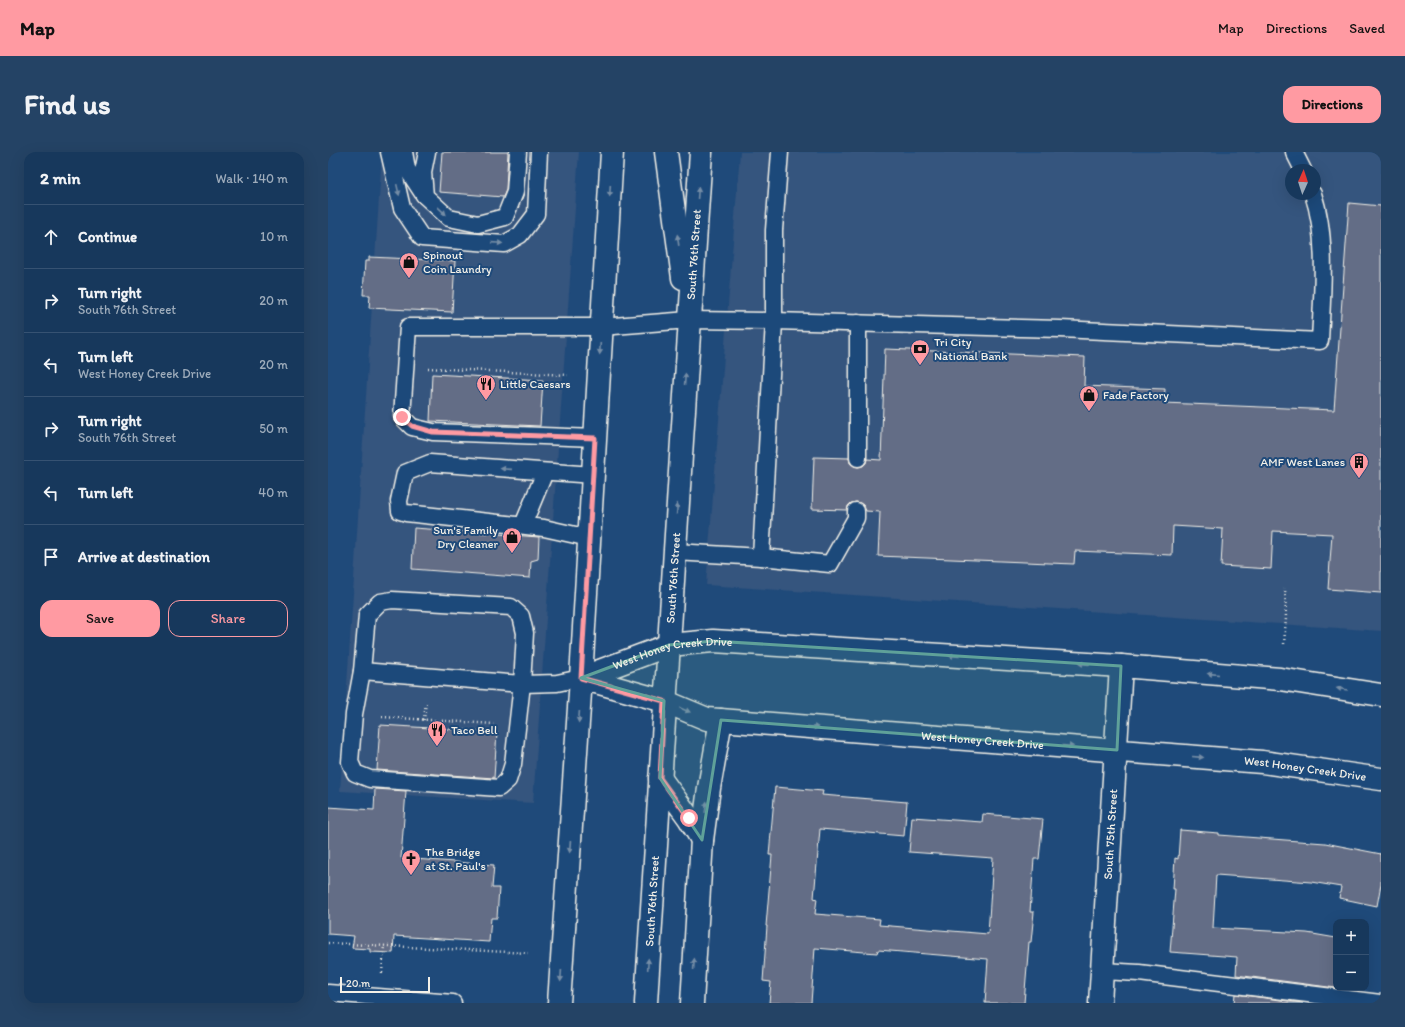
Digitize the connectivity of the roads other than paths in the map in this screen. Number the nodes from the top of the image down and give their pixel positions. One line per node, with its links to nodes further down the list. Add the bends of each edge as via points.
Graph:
1 (389, 152): 5 (lane, one-way to 5, via 402,208 422,238 504,244 520,235 536,214)
2 (404, 152): 12 (lane, via 407,169)
3 (428, 152): 12 (lane, via 423,172)
4 (518, 152): 12 (lane, one-way to 4, via 449,218 478,224 505,217 515,192)
5 (539, 152)
6 (612, 152): 17 (street, one-way to 17)
7 (666, 152): 14 (street, one-way to 7)
8 (701, 152): 14 (street, South 76th Street, one-way to 8)
9 (780, 152): 15 (lane, via 774,230)
10 (1294, 152): 11 (lane)
11 (1300, 164)
12 (425, 196)
13 (1315, 200): 16 (lane, via 1321,230 1320,341)
14 (689, 320): 15 (lane); 17 (lane); 25 (street, South 76th Street, one-way to 14)
15 (774, 321): 16 (lane); 26 (lane)
16 (858, 323): 19 (lane)
17 (602, 327): 18 (street, one-way to 18); 18 (lane, via 408,327 402,417 412,426 433,432)
18 (595, 438): 21 (street)
19 (858, 458)
20 (545, 472): 21 (lane); 23 (lane); 23 (lane, one-way to 23, via 430,463 405,473 399,501 400,511)
21 (593, 475): 24 (street)
22 (856, 511): 26 (lane, via 856,518 830,564)
23 (523, 525): 24 (lane)
24 (589, 538): 30 (street)
25 (675, 552): 26 (lane); 27 (street, South 76th Street)
26 (761, 557)
27 (669, 645): 28 (street, West Honey Creek Drive, one-way to 27, via 713,641); 30 (street, West Honey Creek Drive); 33 (street, South 76th Street)
28 (1122, 666): 32 (street, West Honey Creek Drive, one-way to 28, via 1280,679); 35 (street, South 75th Street)
29 (362, 671): 31 (lane); 31 (lane, via 367,615 380,602 392,600 511,607 521,616 525,633); 31 (lane, via 354,714 350,762 355,773 370,779 499,788 508,780 513,764)
30 (581, 678): 31 (lane, via 557,683); 33 (street, West Honey Creek Drive); 42 (street, one-way to 42)
31 (522, 684)
32 (1381, 695)
33 (664, 701): 34 (street, West Honey Creek Drive, one-way to 34, via 707,719); 36 (street, South 76th Street)
34 (721, 720): 35 (street, West Honey Creek Drive, one-way to 35); 38 (street, one-way to 34)
35 (1117, 750): 37 (street, West Honey Creek Drive, one-way to 37, via 1262,762); 39 (street, South 75th Street)
36 (660, 778): 38 (street); 43 (street, South 76th Street, one-way to 36)
37 (1381, 779)
38 (702, 840): 44 (street, one-way to 38)
39 (1102, 971): 45 (street, South 75th Street); 46 (lane, via 1139,973)
40 (328, 993): 41 (lane)
41 (453, 1003)
42 (559, 1003)
43 (646, 1003)
44 (692, 1003)
45 (1100, 1003)
46 (1380, 1003)

